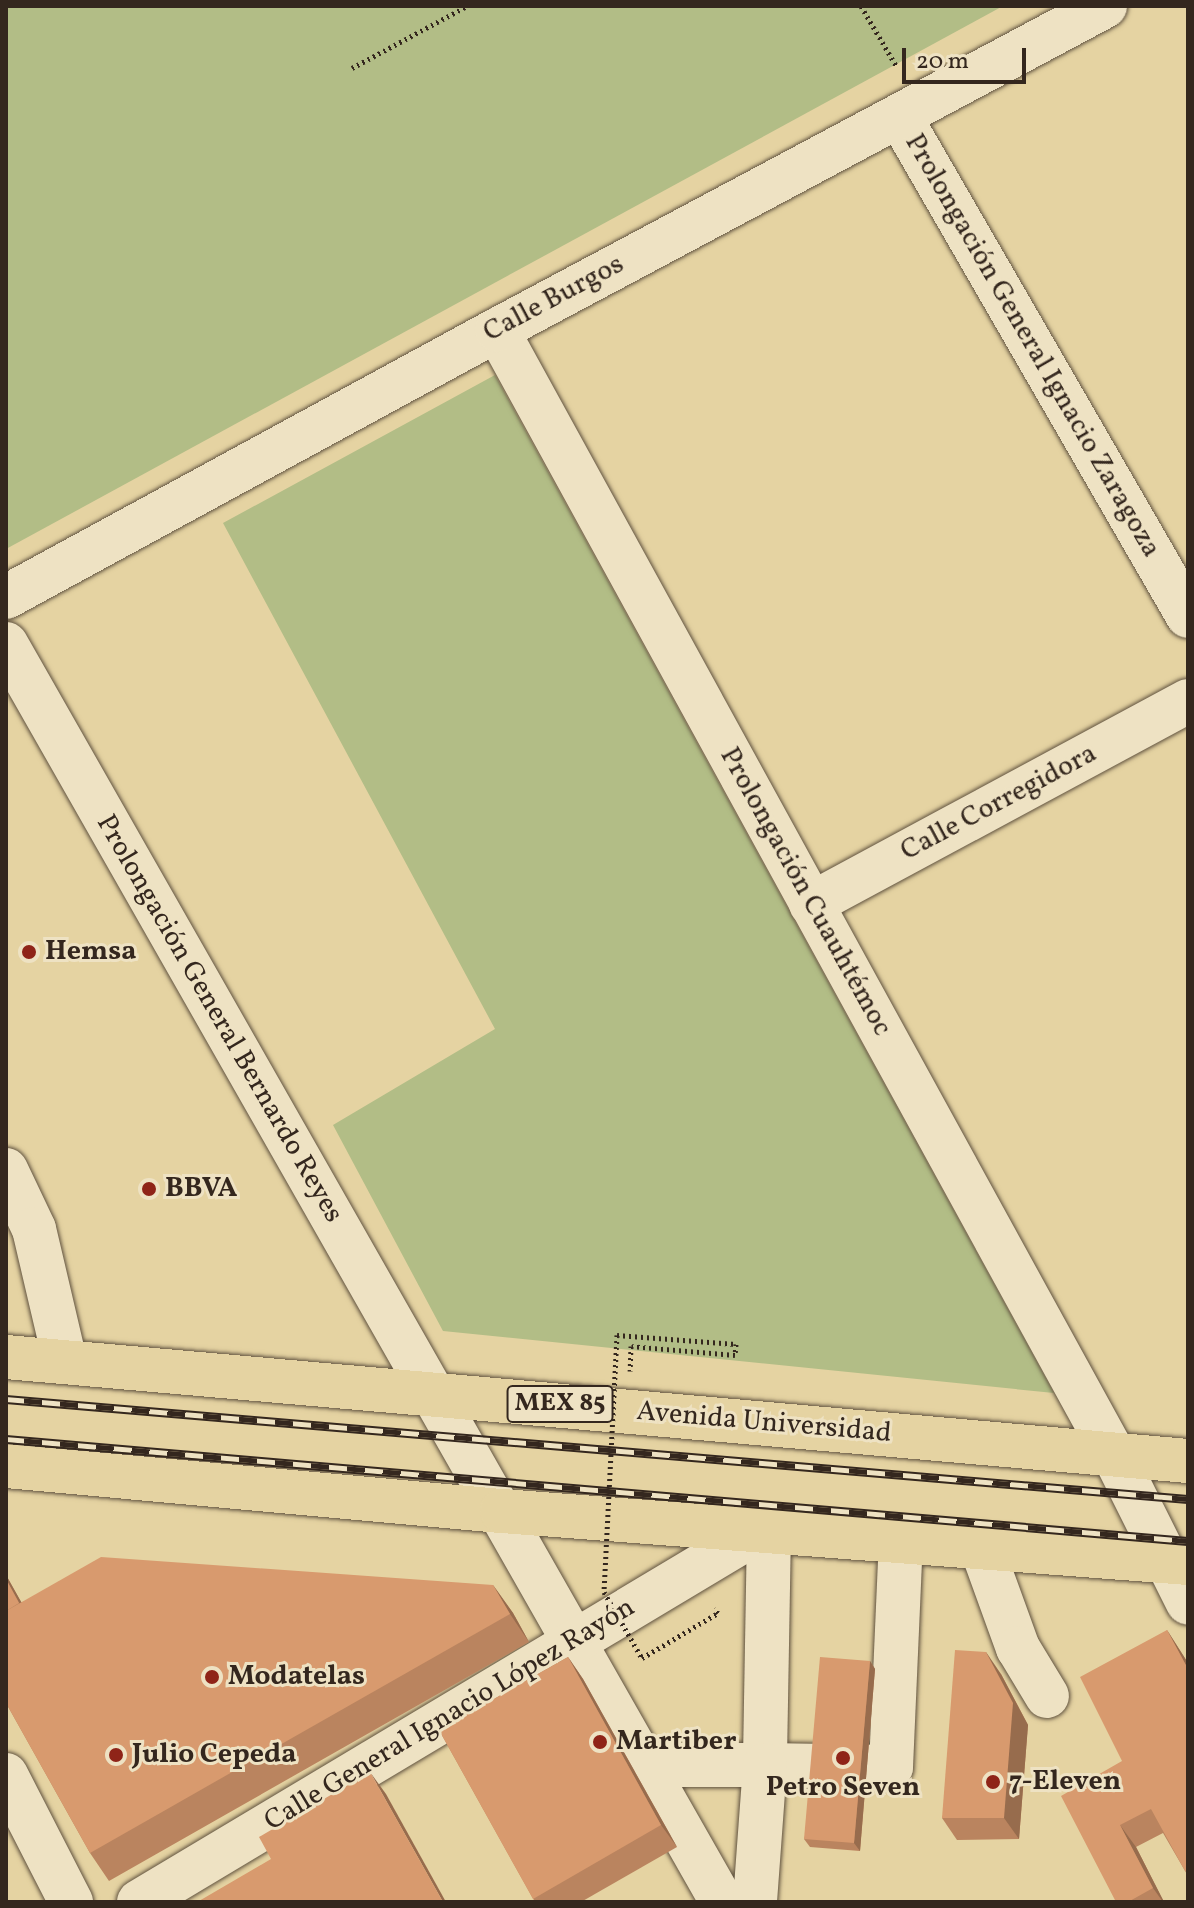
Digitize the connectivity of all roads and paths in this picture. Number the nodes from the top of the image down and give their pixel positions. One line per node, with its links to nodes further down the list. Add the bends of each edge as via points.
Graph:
1 (467, 6): 4 (path)
2 (861, 6): 5 (path)
3 (1105, 6): 5 (street, Calle Burgos)
4 (352, 68)
5 (909, 112): 6 (street, Calle Burgos); 8 (street, Prolongación General Ignacio Zaragoza)
6 (497, 330): 7 (street, Calle Burgos); 11 (street, Prolongación Cuauhtémoc)
7 (6, 597)
8 (1188, 616)
9 (6, 644): 16 (street, Prolongación General Bernardo Reyes)
10 (1188, 701): 11 (street, Calle Corregidora)
11 (811, 904): 17 (street, Prolongación Cuauhtémoc)
12 (6, 1170): 15 (street, via 34,1229)
13 (631, 1346): 27 (path, bridge, via 735,1355 736,1344 617,1335 604,1592)
14 (6, 1357): 15 (highway, Avenida Universidad / MEX 85)
15 (65, 1361): 16 (highway, Avenida Universidad / MEX 85)
16 (433, 1393): 17 (highway, Avenida Universidad / MEX 85); 20 (street, Prolongación General Bernardo Reyes)
17 (1114, 1455): 18 (highway, Avenida Universidad / MEX 85); 24 (street, Prolongación Cuauhtémoc)
18 (1188, 1461)
19 (6, 1466): 20 (highway)
20 (502, 1511): 21 (highway); 26 (street, Prolongación General Bernardo Reyes)
21 (765, 1530): 22 (highway); 26 (street, Calle General Ignacio López Rayón); 30 (street)
22 (901, 1540): 23 (highway); 30 (street, via 891,1767)
23 (981, 1546): 24 (highway); 28 (street, via 1018,1648)
24 (1177, 1562): 25 (street, Prolongación Cuauhtémoc)
25 (1188, 1603)
26 (571, 1642): 29 (street, Prolongación General Bernardo Reyes); 33 (street, Calle General Ignacio López Rayón)
27 (642, 1658)
28 (1047, 1696)
29 (644, 1765): 30 (street); 34 (street, Prolongación General Bernardo Reyes)
30 (765, 1765): 35 (street)
31 (8, 1785): 32 (street)
32 (71, 1902)
33 (139, 1902)
34 (722, 1902)
35 (755, 1902)

